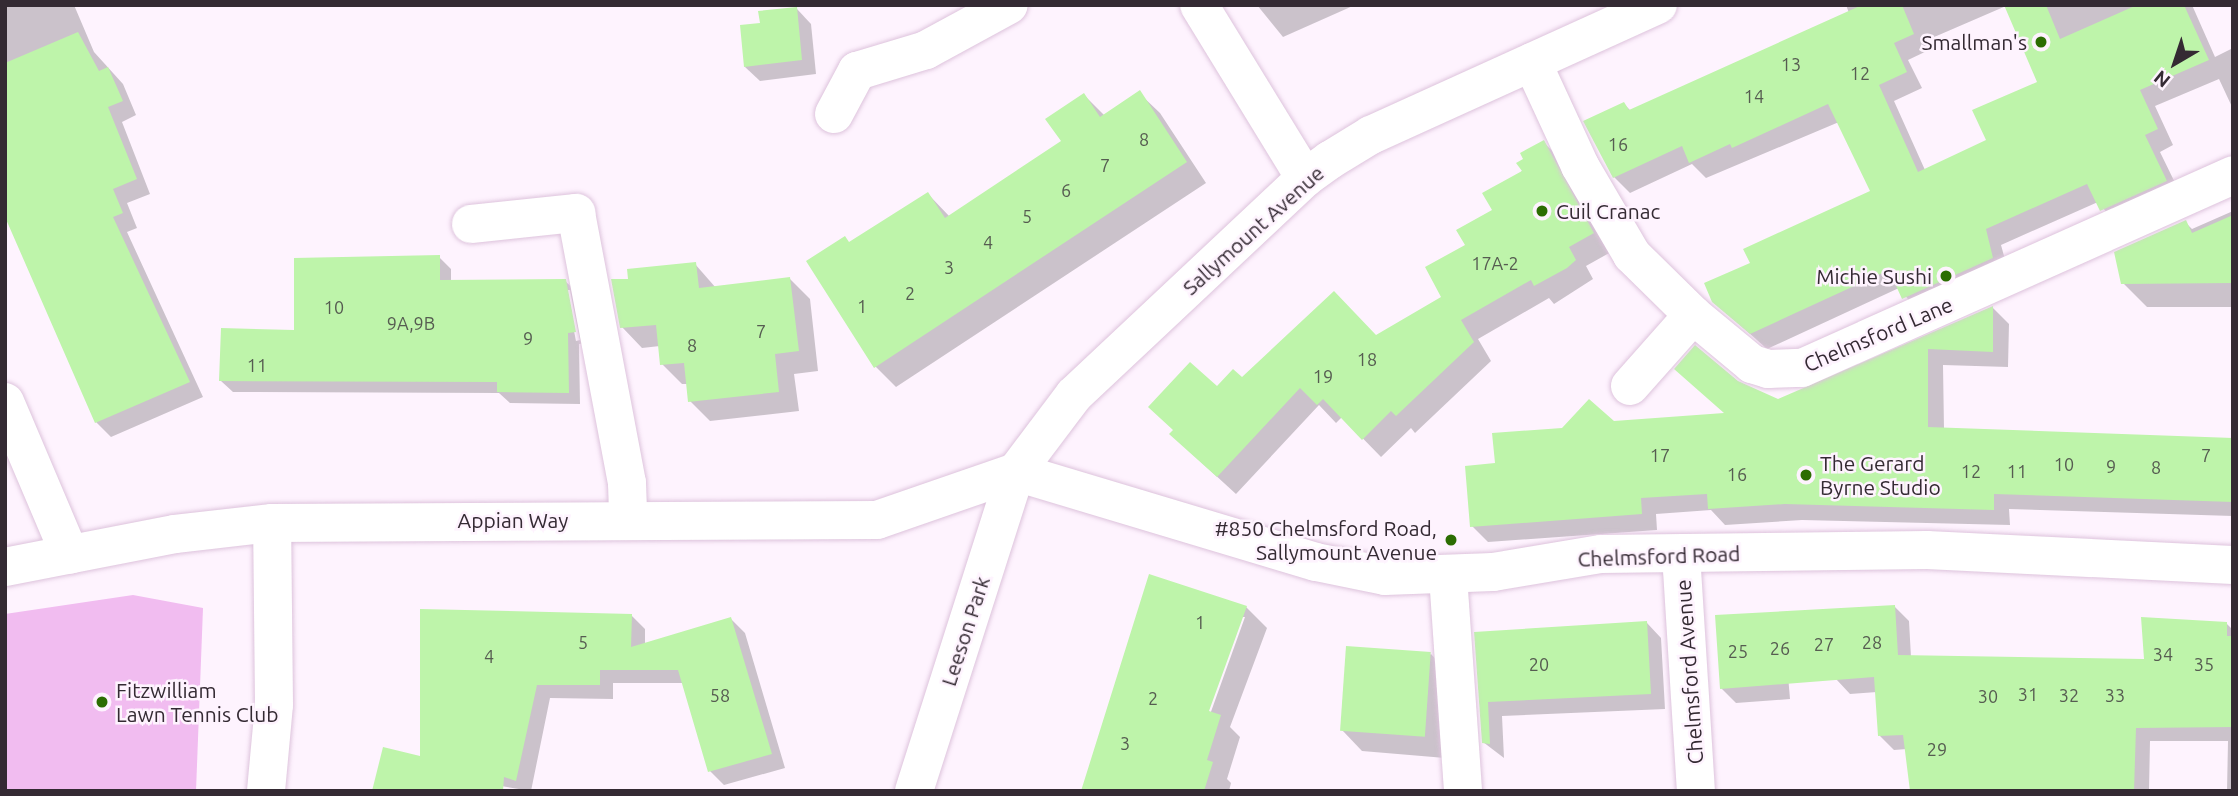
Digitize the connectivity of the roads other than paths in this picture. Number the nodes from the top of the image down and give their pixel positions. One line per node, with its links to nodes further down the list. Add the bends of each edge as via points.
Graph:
1 (1009, 5): 5 (street, via 926,50 857,71)
2 (1199, 5): 7 (street)
3 (1652, 7): 4 (street, Sallymount Avenue)
4 (1532, 62): 7 (street, Sallymount Avenue, via 1371,135); 9 (street, Chelmsford Lane, via 1580,166 1632,255)
5 (834, 114)
6 (2233, 175): 9 (street, Chelmsford Lane, via 1802,368 1784,372 1752,364)
7 (1305, 178): 12 (street, Sallymount Avenue, via 1074,396)
8 (471, 224): 13 (street, via 576,213 627,483)
9 (1693, 315): 10 (street)
10 (1630, 386)
11 (5, 402): 16 (street)
12 (1016, 472): 13 (street, Appian Way, via 877,520); 19 (street, Chelmsford Road, via 1338,568 1385,576); 21 (street, Leeson Park)
13 (628, 520): 14 (street, Appian Way)
14 (272, 523): 16 (street, Appian Way, via 175,534); 20 (street, via 274,705)
15 (1681, 554): 17 (street, Chelmsford Road, via 1927,550); 19 (street, Chelmsford Road, via 1601,554); 23 (street, Chelmsford Avenue)
16 (70, 555): 18 (street, Appian Way)
17 (2233, 565)
18 (5, 567)
19 (1448, 576): 22 (street)
20 (266, 791)
21 (914, 791)
22 (1463, 791)
23 (1696, 791)

